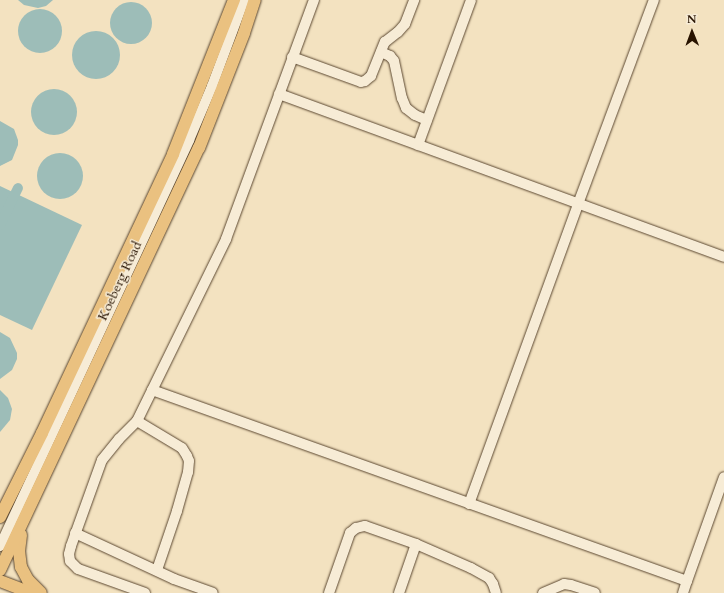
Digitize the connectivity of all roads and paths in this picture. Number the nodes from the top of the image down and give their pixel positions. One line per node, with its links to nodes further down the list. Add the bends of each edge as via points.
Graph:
1 (234, 0): 19 (main road, Koeberg Road, via 167,168)
2 (244, 0): 23 (lane, via 189,140)
3 (255, 0): 20 (main road, Koeberg Road, via 199,148)
4 (314, 0): 9 (lane)
5 (414, 0): 8 (lane, via 405,24 387,39)
6 (471, 0): 11 (lane)
7 (654, 0): 13 (lane)
8 (381, 52): 9 (lane, via 371,76 361,82); 11 (lane, via 394,61 406,108)
9 (292, 58): 10 (lane)
10 (279, 94): 12 (lane); 15 (lane, via 226,239)
11 (427, 120): 12 (lane)
12 (418, 145): 13 (lane)
13 (578, 204): 14 (lane); 18 (lane)
14 (724, 257)
15 (152, 390): 16 (lane); 18 (lane)
16 (137, 421): 21 (lane, via 102,460); 25 (lane, via 182,448 189,461 177,511)
17 (724, 477): 27 (lane)
18 (470, 504): 27 (lane)
19 (0, 517)
20 (25, 518): 24 (main road, Koeberg Road); 29 (main road, via 19,546 20,562 28,580)
21 (75, 533): 25 (lane); 30 (lane, via 69,554 73,565)
22 (416, 544): 32 (lane, via 365,526 356,528 350,533); 33 (lane); 34 (lane, via 489,578)
23 (0, 546)
24 (0, 570)
25 (157, 570): 31 (lane)
26 (0, 581): 28 (main road)
27 (687, 581): 37 (lane)
28 (31, 593)
29 (41, 593)
30 (145, 593)
31 (213, 593)
32 (330, 593)
33 (399, 593)
34 (496, 593)
35 (543, 593): 36 (lane, via 564,584 571,584)
36 (595, 593)
37 (683, 593)

